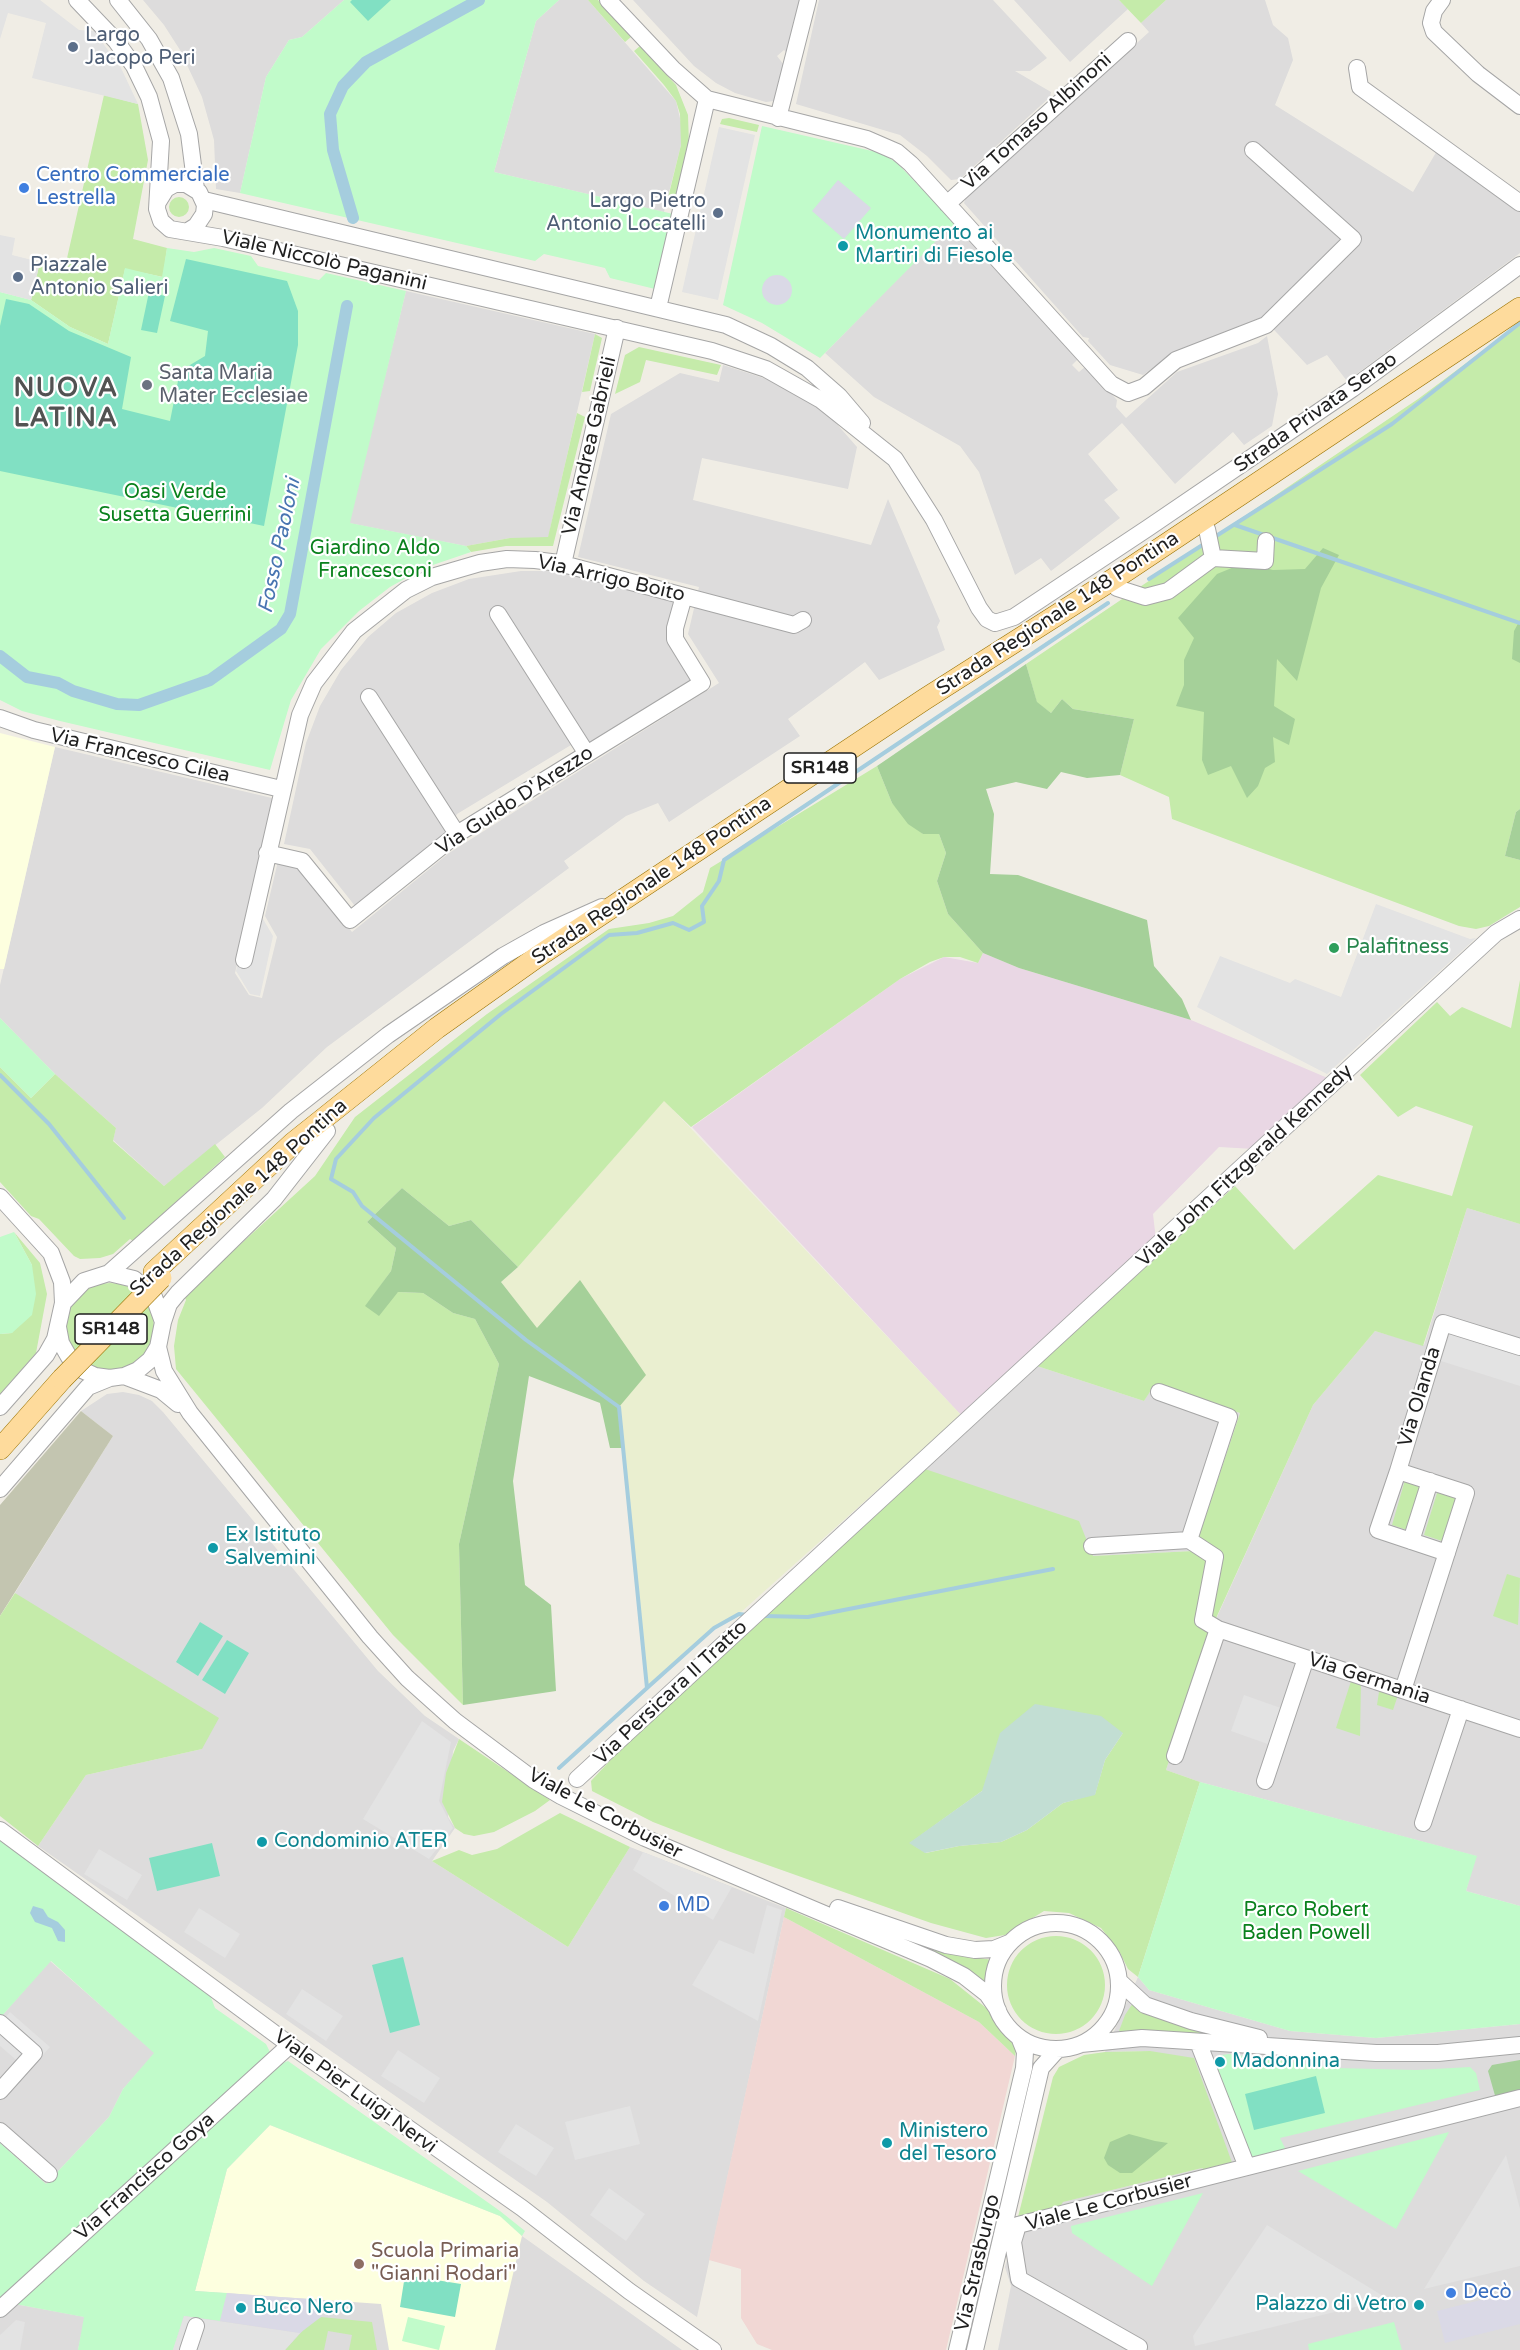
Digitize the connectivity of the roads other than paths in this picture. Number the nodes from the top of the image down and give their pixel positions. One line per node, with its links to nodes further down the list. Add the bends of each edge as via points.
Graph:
1 (77, 0): 7 (street)
2 (118, 0): 6 (street, Viale Niccolò Paganini)
3 (608, 0): 10 (street)
4 (808, 0): 12 (street)
5 (1442, 0): 11 (street, via 1431,22 1434,32 1478,74)
6 (132, 17): 7 (street); 14 (street, Viale Niccolò Paganini, via 163,62 179,99)
7 (112, 35): 15 (street, via 142,81 158,123 162,156)
8 (1128, 41): 17 (street, Via Tomaso Albinoni)
9 (1357, 68): 16 (street, via 1360,87)
10 (707, 99): 12 (street); 22 (street)
11 (1520, 106)
12 (778, 118): 17 (street, via 867,140 897,152)
13 (1253, 150): 17 (street, via 1353,239 1266,325 1176,360 1136,392 1121,392 1112,384)
14 (200, 194): 15 (street, Viale Niccolò Paganini, via 186,184 175,184 166,189); 18 (street, Viale Niccolò Paganini, via 202,219); 19 (street, Viale Niccolò Paganini)
15 (158, 203): 18 (street, Viale Niccolò Paganini, via 158,215 165,225 176,231)
16 (1520, 203)
17 (947, 204)
18 (188, 231): 21 (street, Viale Niccolò Paganini)
19 (467, 264): 21 (street); 22 (street, Viale Niccolò Paganini)
20 (1520, 266): 29 (street, Strada Privata Serao, via 1352,389)
21 (460, 292): 26 (street, Viale Niccolò Paganini)
22 (658, 308): 25 (street, Viale Niccolò Paganini)
23 (1520, 308): 33 (main road, Strada Regionale 148 Pontina / SR148)
24 (1520, 316): 31 (main road, Strada Regionale 148 Pontina / SR148)
25 (721, 324): 27 (street); 28 (street, Viale Niccolò Paganini, via 771,346 813,373)
26 (617, 328): 27 (street, Viale Niccolò Paganini); 32 (street, Via Andrea Gabrieli)
27 (712, 351): 28 (street, Viale Niccolò Paganini, via 753,363 793,383)
28 (877, 442): 29 (street, Viale Niccolò Paganini, via 913,484 979,608 991,622 1014,617)
29 (1148, 528): 33 (street, Strada Privata Serao)
30 (1266, 541): 31 (street, via 1265,561)
31 (1211, 545): 33 (main road, Strada Regionale 148 Pontina / SR148); 33 (street, Strada Regionale 148 Pontina, via 1168,591 1145,597)
32 (563, 564): 34 (street, Via Arrigo Boito); 40 (street, Via Arrigo Boito, via 516,559 480,563 432,577 378,610 354,631 314,683 300,715)
33 (1122, 580): 43 (main road, Strada Regionale 148 Pontina / SR148, via 925,699); 46 (main road, Strada Regionale 148 Pontina / SR148, via 539,966)
34 (684, 596): 36 (street, Via Arrigo Boito, via 794,625); 39 (street, Via Guido D'Arezzo, via 675,639 702,683)
35 (498, 614): 39 (street)
36 (803, 620)
37 (369, 697): 41 (street)
38 (0, 718): 40 (street, Via Francesco Cilea, via 34,730)
39 (587, 754): 41 (street, Via Guido D'Arezzo)
40 (281, 789): 42 (street, Via Arrigo Boito)
41 (457, 834): 42 (street, Via Guido D'Arezzo, via 350,920 302,861)
42 (267, 853): 45 (street, Via Arrigo Boito)
43 (634, 894): 48 (street, via 572,919 502,956 388,1035 291,1111); 49 (main road, Strada Regionale 148 Pontina / SR148, via 437,1028 293,1143)
44 (1520, 919): 69 (street, Viale John Fitzgerald Kennedy, via 1496,933 977,1422)
45 (244, 960)
46 (327, 1131): 49 (main road, Strada Regionale 148 Pontina / SR148); 51 (street, via 274,1199 176,1295)
47 (0, 1197): 50 (street, via 51,1253 62,1282)
48 (109, 1273): 50 (street, via 84,1281); 51 (street, via 134,1279 146,1287)
49 (157, 1275): 55 (main road, Strada Regionale 148 Pontina / SR148)
50 (63, 1303): 52 (street)
51 (163, 1322): 53 (street)
52 (58, 1327): 56 (street, via 61,1343 74,1363 94,1376); 58 (street, via 46,1355)
53 (158, 1347): 56 (street, via 150,1360); 59 (street, Viale Le Corbusier, via 164,1371)
54 (1520, 1347): 62 (street, Via Olanda, via 1443,1323)
55 (58, 1376): 60 (main road, Strada Regionale 148 Pontina / SR148); 61 (main road, Strada Regionale 148 Pontina / SR148)
56 (117, 1377): 59 (street, Viale Le Corbusier, via 161,1390); 64 (street, via 88,1387)
57 (1159, 1392): 65 (street, via 1229,1417)
58 (0, 1407)
59 (190, 1413): 80 (street, Viale Le Corbusier, via 370,1637 407,1678 455,1721 561,1796 645,1838)
60 (0, 1436)
61 (0, 1449)
62 (1398, 1471): 63 (street, Via Olanda); 66 (street, Via Olanda, via 1378,1530)
63 (1430, 1481): 66 (street); 68 (street, Via Olanda, via 1466,1493)
64 (0, 1489)
65 (1190, 1540): 67 (street); 70 (street, via 1215,1557 1203,1620)
66 (1411, 1541): 68 (street, Via Olanda)
67 (1092, 1546)
68 (1447, 1553): 72 (street, Via Olanda)
69 (764, 1608): 76 (street, Via Persicara II Tratto)
70 (1218, 1629): 71 (street, Via Germania); 75 (street)
71 (1306, 1658): 72 (street, Via Germania); 77 (street)
72 (1404, 1690): 73 (street, Via Germania)
73 (1461, 1709): 74 (street, Via Germania); 78 (street)
74 (1520, 1729)
75 (1175, 1756)
76 (577, 1779)
77 (1265, 1781)
78 (1423, 1823)
79 (0, 1830): 88 (street, Viale Pier Luigi Nervi)
80 (776, 1892): 81 (street, Viale Le Corbusier, via 837,1907 946,1945 975,1950); 83 (street, Viale Le Corbusier, via 964,1976 987,1994)
81 (1009, 1943): 82 (street, Viale Le Corbusier, via 1026,1930 1046,1923 1067,1923 1087,1930 1103,1943 1114,1961); 83 (street, Viale Le Corbusier, via 994,1975)
82 (1119, 1982): 87 (street, Viale Le Corbusier, via 1118,2001 1110,2019 1098,2034); 91 (street, Viale Le Corbusier, via 1133,1997 1156,2009)
83 (998, 2010): 85 (street, Viale Le Corbusier)
84 (0, 2023): 92 (street, via 34,2053)
85 (1019, 2037): 90 (street, Viale Le Corbusier, via 1037,2046); 102 (street, Via Strasburgo, via 1025,2052 1024,2068)
86 (1198, 2042): 87 (street, Viale Le Corbusier, via 1142,2038); 91 (street, Viale Le Corbusier); 95 (street)
87 (1081, 2044): 90 (street, Viale Le Corbusier)
88 (290, 2045): 97 (street, Via Francisco Goya); 101 (street, Viale Pier Luigi Nervi, via 522,2208)
89 (1520, 2045): 91 (street, Viale Le Corbusier, via 1438,2053)
90 (1058, 2049): 103 (street, Via Strasburgo, via 1041,2068)
91 (1316, 2051)
92 (0, 2091)
93 (1520, 2098): 95 (street, Viale Le Corbusier)
94 (0, 2131): 96 (street)
95 (1247, 2167): 99 (street, Viale Le Corbusier, via 1018,2225 1013,2242 1019,2279)
96 (49, 2174)
97 (0, 2309)
98 (196, 2326): 100 (street)
99 (1139, 2347)
100 (188, 2350)
101 (713, 2350)
102 (957, 2350)
103 (975, 2350)

